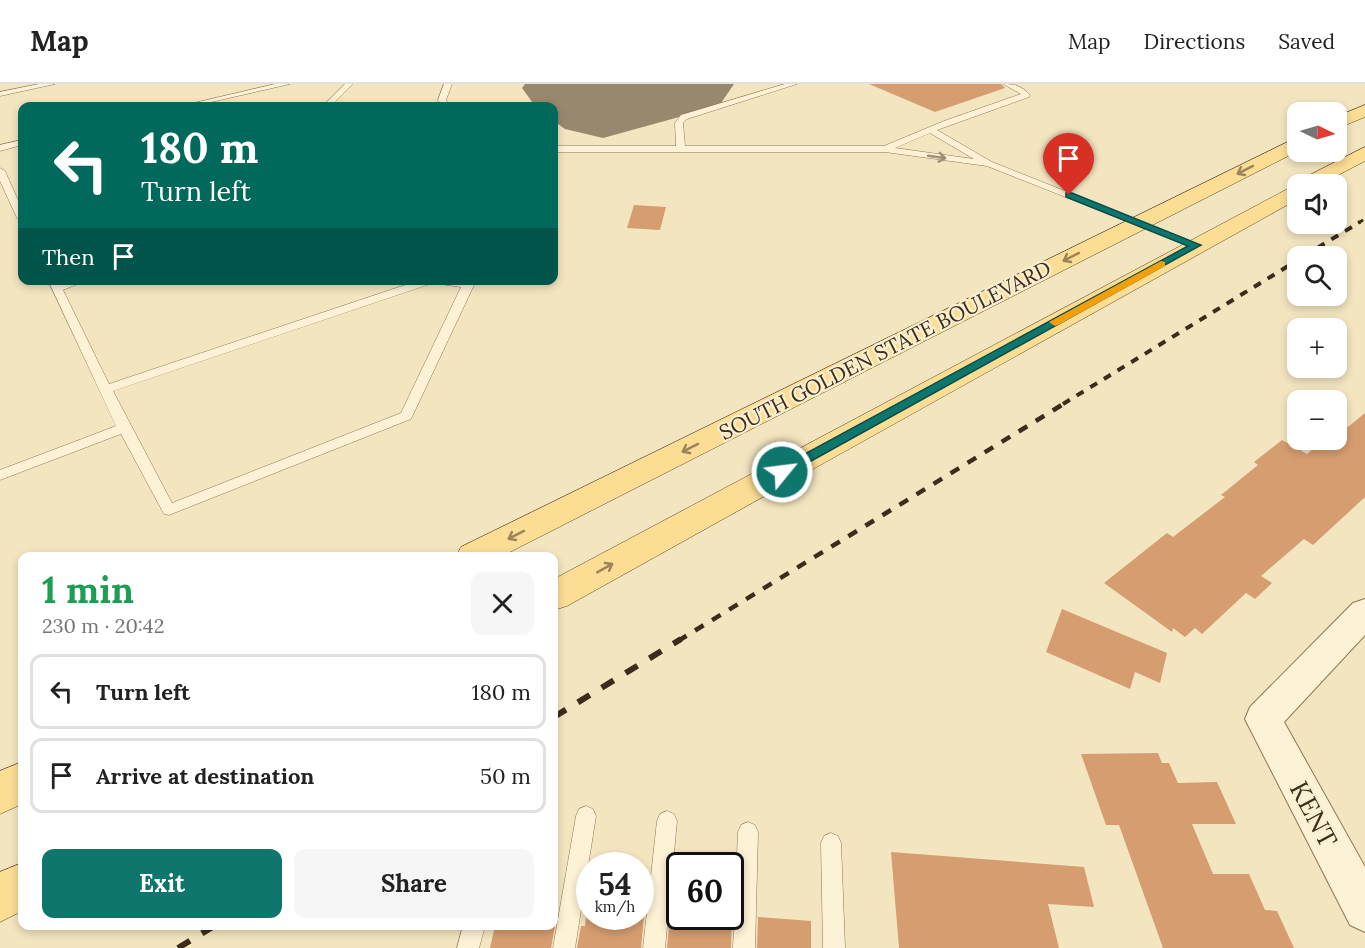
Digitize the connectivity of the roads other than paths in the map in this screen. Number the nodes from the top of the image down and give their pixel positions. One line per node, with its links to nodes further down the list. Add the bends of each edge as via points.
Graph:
1 (51, 84): 7 (lane)
2 (286, 84): 8 (lane)
3 (349, 84): 9 (lane)
4 (448, 84): 10 (lane)
5 (793, 84): 19 (lane, via 684,117 680,123)
6 (1007, 84): 13 (lane, via 1026,95)
7 (0, 94)
8 (203, 102)
9 (331, 102)
10 (443, 102)
11 (1365, 110): 12 (main road)
12 (1347, 119)
13 (931, 130): 17 (lane); 21 (lane)
14 (18, 144): 15 (lane)
15 (0, 148)
16 (558, 149): 19 (lane)
17 (885, 149): 19 (lane); 21 (lane, one-way to 21)
18 (1287, 149): 26 (main road, SOUTH GOLDEN STATE BOULEVARD, one-way to 26)
19 (681, 150)
20 (1365, 153): 23 (main road)
21 (989, 165): 26 (lane)
22 (0, 171): 25 (lane)
23 (1326, 174)
24 (1287, 196): 27 (main road)
25 (18, 206)
26 (1141, 222): 27 (lane); 34 (main road, SOUTH GOLDEN STATE BOULEVARD, one-way to 34)
27 (1196, 245): 35 (main road, one-way to 27)
28 (55, 285): 31 (lane)
29 (417, 285): 31 (lane)
30 (468, 285): 32 (lane, via 406,417 169,510)
31 (106, 389): 32 (lane)
32 (124, 428): 33 (lane)
33 (0, 475)
34 (481, 552)
35 (558, 594)
36 (1365, 613): 45 (street, KENT, via 1263,718)
37 (18, 784): 38 (main road)
38 (0, 793)
39 (586, 816): 48 (lane)
40 (667, 821): 49 (lane)
41 (748, 832): 50 (lane)
42 (831, 843): 51 (lane)
43 (18, 888): 44 (main road)
44 (0, 898)
45 (1365, 910)
46 (473, 930): 47 (lane)
47 (468, 948)
48 (564, 948)
49 (654, 948)
50 (744, 948)
51 (834, 948)

